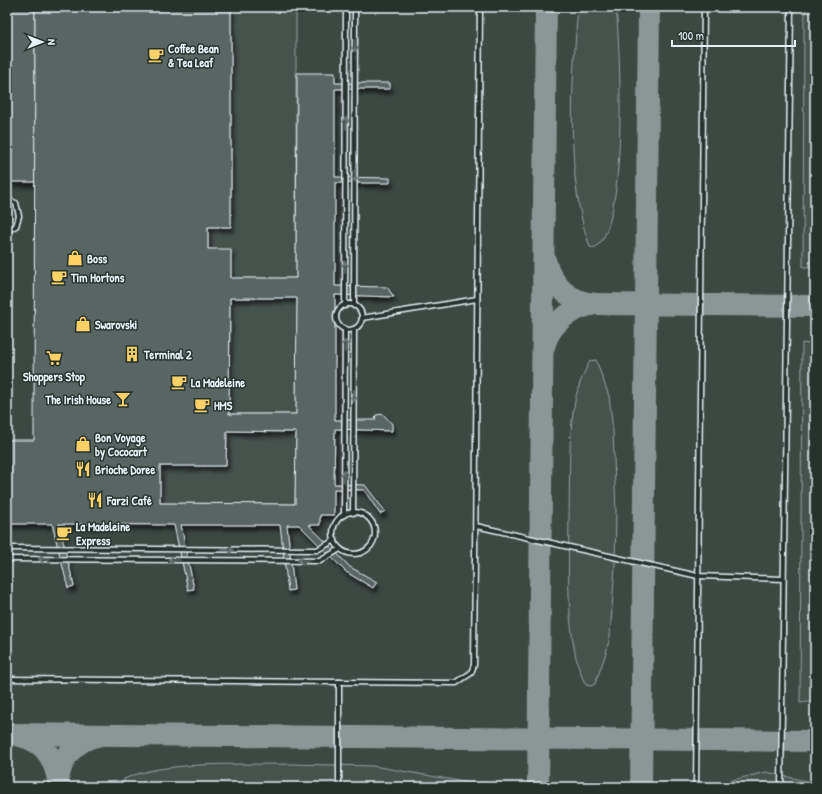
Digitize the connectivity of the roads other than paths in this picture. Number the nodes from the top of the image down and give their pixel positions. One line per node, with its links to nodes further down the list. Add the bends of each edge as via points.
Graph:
1 (346, 7): 9 (lane, one-way to 1)
2 (355, 7): 10 (lane, one-way to 10)
3 (480, 7): 8 (lane)
4 (704, 7): 21 (lane)
5 (791, 7): 22 (lane)
6 (7, 200): 7 (lane, via 16,203 19,216 16,226)
7 (7, 231)
8 (478, 299): 11 (lane); 16 (lane)
9 (345, 306): 10 (lane); 12 (lane, via 340,309 337,317 339,325)
10 (354, 306): 11 (lane, via 359,309)
11 (362, 318): 13 (lane, via 360,325)
12 (345, 329): 13 (lane); 15 (lane, one-way to 12)
13 (354, 329): 14 (lane, one-way to 14)
14 (353, 513): 15 (lane); 19 (lane, via 369,519 374,528 374,538 370,547 358,554)
15 (344, 515): 17 (lane, via 335,525)
16 (476, 526): 21 (lane); 24 (lane, via 474,664 471,673 456,683)
17 (334, 540): 18 (lane, one-way to 17, via 317,550); 19 (lane)
18 (7, 548)
19 (340, 549): 20 (lane, one-way to 20, via 320,561)
20 (7, 559)
21 (698, 576): 22 (lane); 26 (lane)
22 (783, 579): 27 (lane)
23 (7, 679): 24 (lane)
24 (339, 682): 25 (lane)
25 (339, 787)
26 (696, 787)
27 (781, 787)

